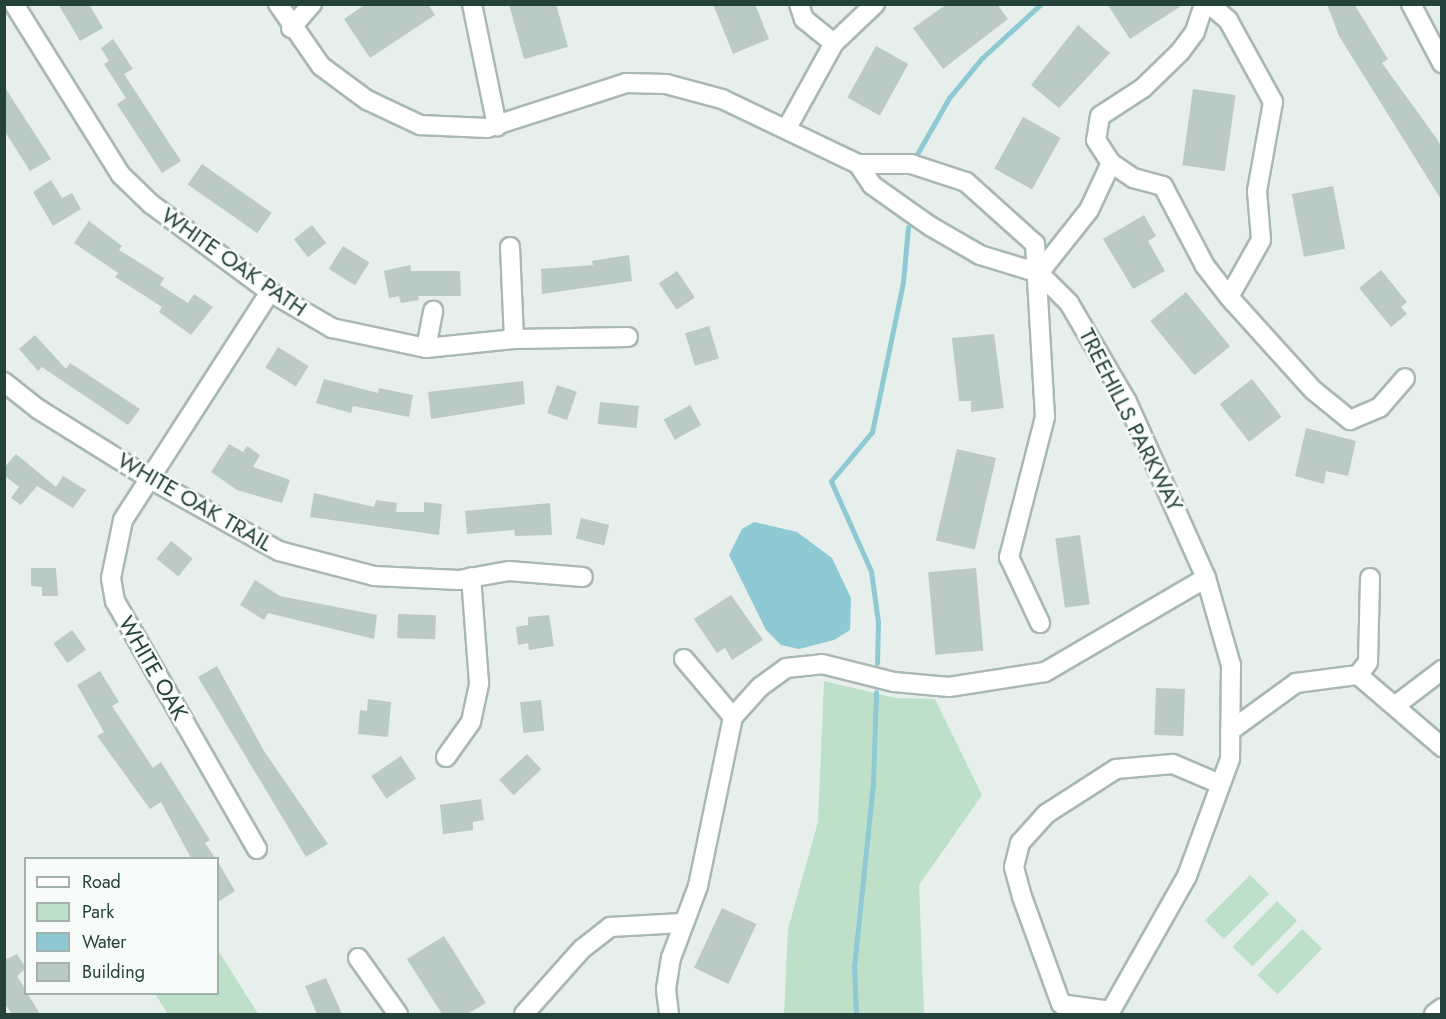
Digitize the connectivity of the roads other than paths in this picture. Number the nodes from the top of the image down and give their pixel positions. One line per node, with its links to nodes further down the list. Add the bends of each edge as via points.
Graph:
1 (14, 4): 19 (street, WHITE OAK PATH, via 121,175 151,204)
2 (312, 4): 10 (street)
3 (472, 4): 13 (street)
4 (799, 4): 11 (street, via 804,19)
5 (875, 4): 11 (street)
6 (1204, 4): 15 (street, via 1196,32 1180,52 1143,88 1100,116 1096,140)
7 (1209, 4): 20 (street, via 1228,20 1273,102 1257,191 1261,240)
8 (1411, 4): 12 (street)
9 (276, 7): 10 (street, TREEHILLS PARKWAY)
10 (291, 28): 13 (street, TREEHILLS PARKWAY, via 321,66 378,105 420,125)
11 (834, 43): 14 (street)
12 (1442, 63)
13 (497, 126): 14 (street, TREEHILLS PARKWAY, via 626,83 666,84 722,99)
14 (787, 128): 16 (street, TREEHILLS PARKWAY)
15 (1111, 163): 18 (street, via 1089,210); 20 (street, via 1133,178 1162,186 1205,266)
16 (858, 164): 18 (street, TREEHILLS PARKWAY, via 872,185 930,226 980,255); 18 (street, TREEHILLS PARKWAY, via 911,164 966,182 1035,244)
17 (510, 247): 23 (street)
18 (1039, 273): 30 (street, TREEHILLS PARKWAY, via 1069,303 1128,402); 32 (street, TREEHILLS PARKWAY, via 1045,417 1009,557)
19 (270, 292): 24 (street, WHITE OAK PATH, via 332,328); 27 (street, WHITE OAK)
20 (1229, 297): 25 (street, via 1313,390 1350,420 1380,407)
21 (433, 311): 24 (street)
22 (628, 337): 23 (street, WHITE OAK PATH)
23 (514, 339): 24 (street, WHITE OAK PATH)
24 (426, 348)
25 (1405, 378)
26 (4, 382): 27 (street, WHITE OAK TRAIL, via 38,409)
27 (150, 478): 29 (street, WHITE OAK TRAIL, via 279,551 368,575); 42 (street, WHITE OAK, via 123,520 111,578 115,601)
28 (583, 577): 29 (street, WHITE OAK TRAIL, via 509,571)
29 (471, 578): 40 (street, via 479,683 471,722)
30 (1206, 578): 37 (street, via 1045,672 950,687 894,682 822,664 786,668 760,687); 38 (street, TREEHILLS PARKWAY, via 1231,665)
31 (1370, 578): 35 (street, via 1368,662)
32 (1040, 623)
33 (684, 659): 37 (street)
34 (1442, 670): 36 (street)
35 (1358, 675): 36 (street); 38 (street, via 1296,683)
36 (1396, 705): 39 (street)
37 (733, 717): 43 (street, via 715,819 698,886)
38 (1230, 731): 41 (street, TREEHILLS PARKWAY, via 1230,759)
39 (1442, 747)
40 (446, 758)
41 (1220, 784): 46 (street, TREEHILLS PARKWAY, via 1173,764 1116,769 1046,814 1020,843 1014,867); 47 (street, TREEHILLS PARKWAY, via 1187,876)
42 (257, 849)
43 (682, 922): 49 (street, via 610,927 582,949); 50 (street, via 666,989)
44 (358, 958): 48 (street)
45 (1442, 1008): 51 (street)
46 (1059, 1009): 47 (street, TREEHILLS PARKWAY)
47 (1110, 1013)
48 (398, 1014)
49 (524, 1014)
50 (669, 1014)
51 (1434, 1014)

